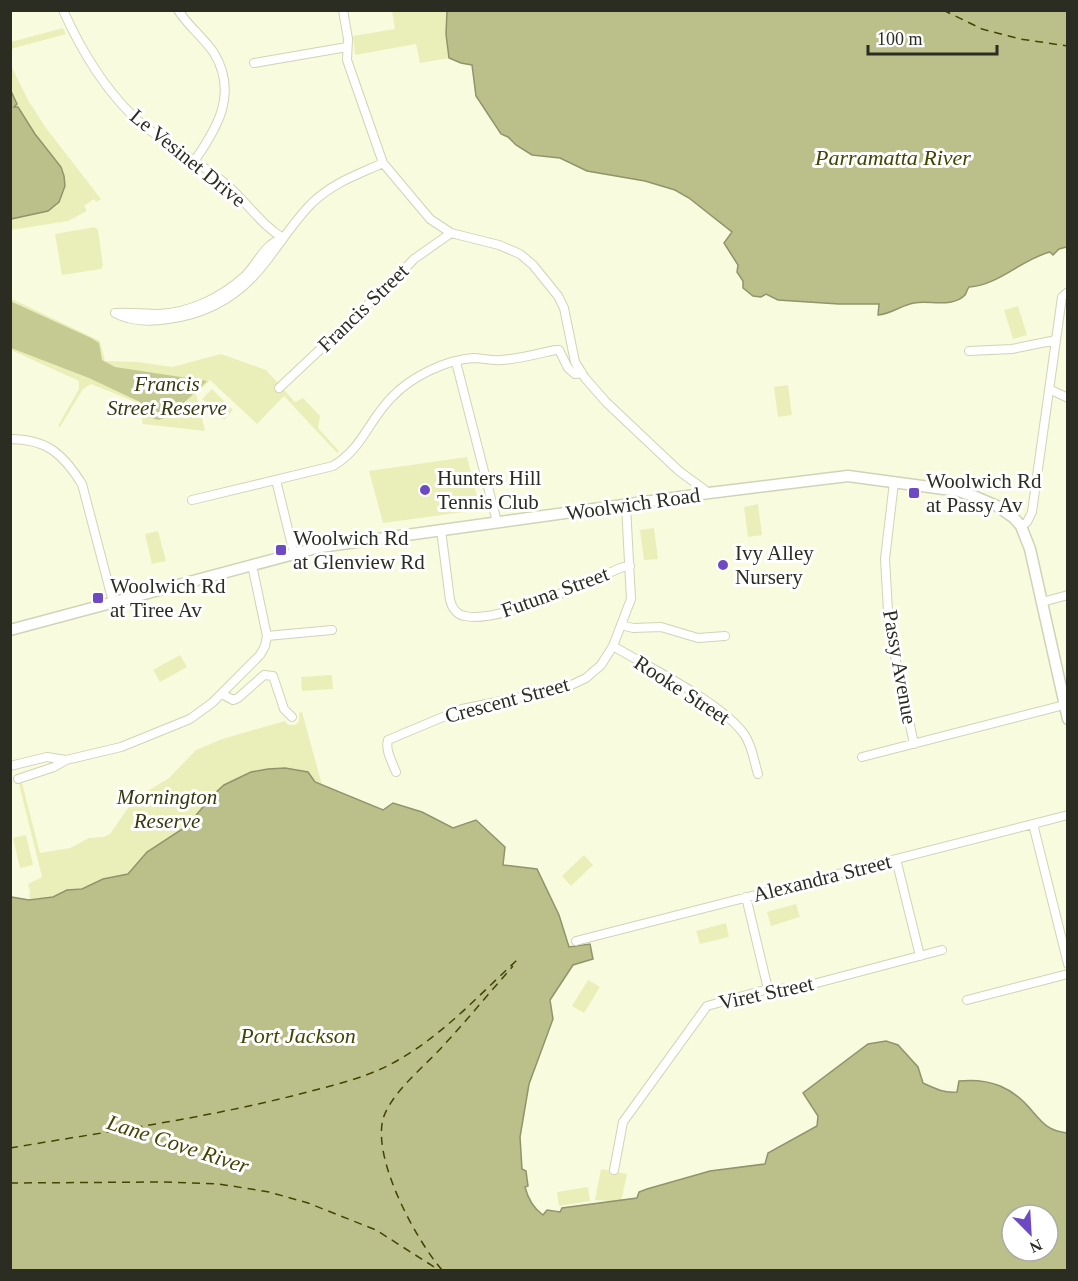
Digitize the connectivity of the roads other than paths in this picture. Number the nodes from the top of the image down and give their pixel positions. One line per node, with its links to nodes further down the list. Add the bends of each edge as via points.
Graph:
1 (63, 10): 6 (street, Le Vesinet Drive, via 91,61 124,106)
2 (178, 10): 6 (street, via 213,51 225,93 218,125)
3 (343, 10): 4 (street)
4 (348, 47): 5 (street); 7 (street, via 347,60)
5 (254, 63)
6 (195, 160): 9 (street, Le Vesinet Drive, via 238,195 270,230)
7 (383, 163): 8 (street, via 423,212); 9 (street, via 339,181 312,203)
8 (451, 233): 15 (street, via 499,245 533,265 564,308 575,362); 16 (street, Francis Street, via 414,259)
9 (283, 237): 9 (street, via 250,280 206,310 153,321 126,319 114,313 160,314 204,303 245,275 271,241)
10 (1068, 292): 11 (street, via 1062,297)
11 (1064, 315): 12 (street)
12 (1056, 340): 13 (street, via 1012,349); 17 (street)
13 (969, 351)
14 (456, 363): 15 (street, via 558,350 568,368 575,374); 20 (street, via 429,370 398,390 344,460); 25 (street)
15 (582, 373): 22 (street, via 606,402 674,467)
16 (279, 388)
17 (1049, 389): 18 (street); 26 (street, via 1032,512)
18 (1068, 398)
19 (10, 439): 32 (street, via 45,444 76,474)
20 (276, 480): 23 (street); 28 (street)
21 (894, 482): 22 (street, Woolwich Road, via 848,476); 26 (street, Woolwich Road, via 959,491 1002,509); 44 (street, Passy Avenue, via 885,559 889,628)
22 (709, 493): 24 (street, Woolwich Road)
23 (192, 500)
24 (626, 506): 25 (street, Woolwich Road); 30 (street, Crescent Street)
25 (497, 522): 27 (street, Woolwich Road)
26 (1021, 526): 33 (street)
27 (441, 530): 28 (street, Woolwich Road); 30 (street, Futuna Street, via 450,600 455,611 464,616 493,615 535,603)
28 (294, 554): 29 (street, Woolwich Road)
29 (252, 565): 32 (street, Woolwich Road); 37 (street)
30 (630, 566): 34 (street, Crescent Street, via 631,599)
31 (1068, 595): 33 (street)
32 (113, 602): 35 (street, Woolwich Road)
33 (1042, 602): 41 (street)
34 (621, 624): 38 (street, via 633,628 661,627 698,638); 39 (street, Crescent Street)
35 (10, 630)
36 (332, 630): 37 (street)
37 (267, 636): 40 (street, via 260,655)
38 (725, 636)
39 (613, 646): 48 (street, Crescent Street, via 601,665 586,678 565,687 462,709 388,740); 49 (street, Rooke Street, via 686,688 728,718 746,737)
40 (222, 693): 42 (street, via 233,700 238,698 268,674 276,681 284,709); 46 (street, via 198,714 166,729 121,747)
41 (1064, 705): 43 (street); 44 (street)
42 (292, 717)
43 (1068, 719)
44 (914, 744): 45 (street)
45 (862, 757)
46 (66, 760): 47 (street, via 47,757); 50 (street)
47 (10, 766)
48 (396, 772)
49 (758, 774)
50 (18, 779)
51 (1068, 815): 52 (street, Alexandra Street)
52 (1033, 824): 53 (street, Alexandra Street); 58 (street)
53 (896, 859): 54 (street, Alexandra Street); 57 (street)
54 (746, 897): 55 (street, Alexandra Street); 60 (street)
55 (576, 940)
56 (942, 951): 57 (street, Viret Street)
57 (920, 956): 60 (street, Viret Street, via 798,988)
58 (1068, 964)
59 (1068, 974): 61 (street)
60 (768, 989): 62 (street, Viret Street, via 708,1006 623,1122)
61 (967, 1000)
62 (614, 1170)

